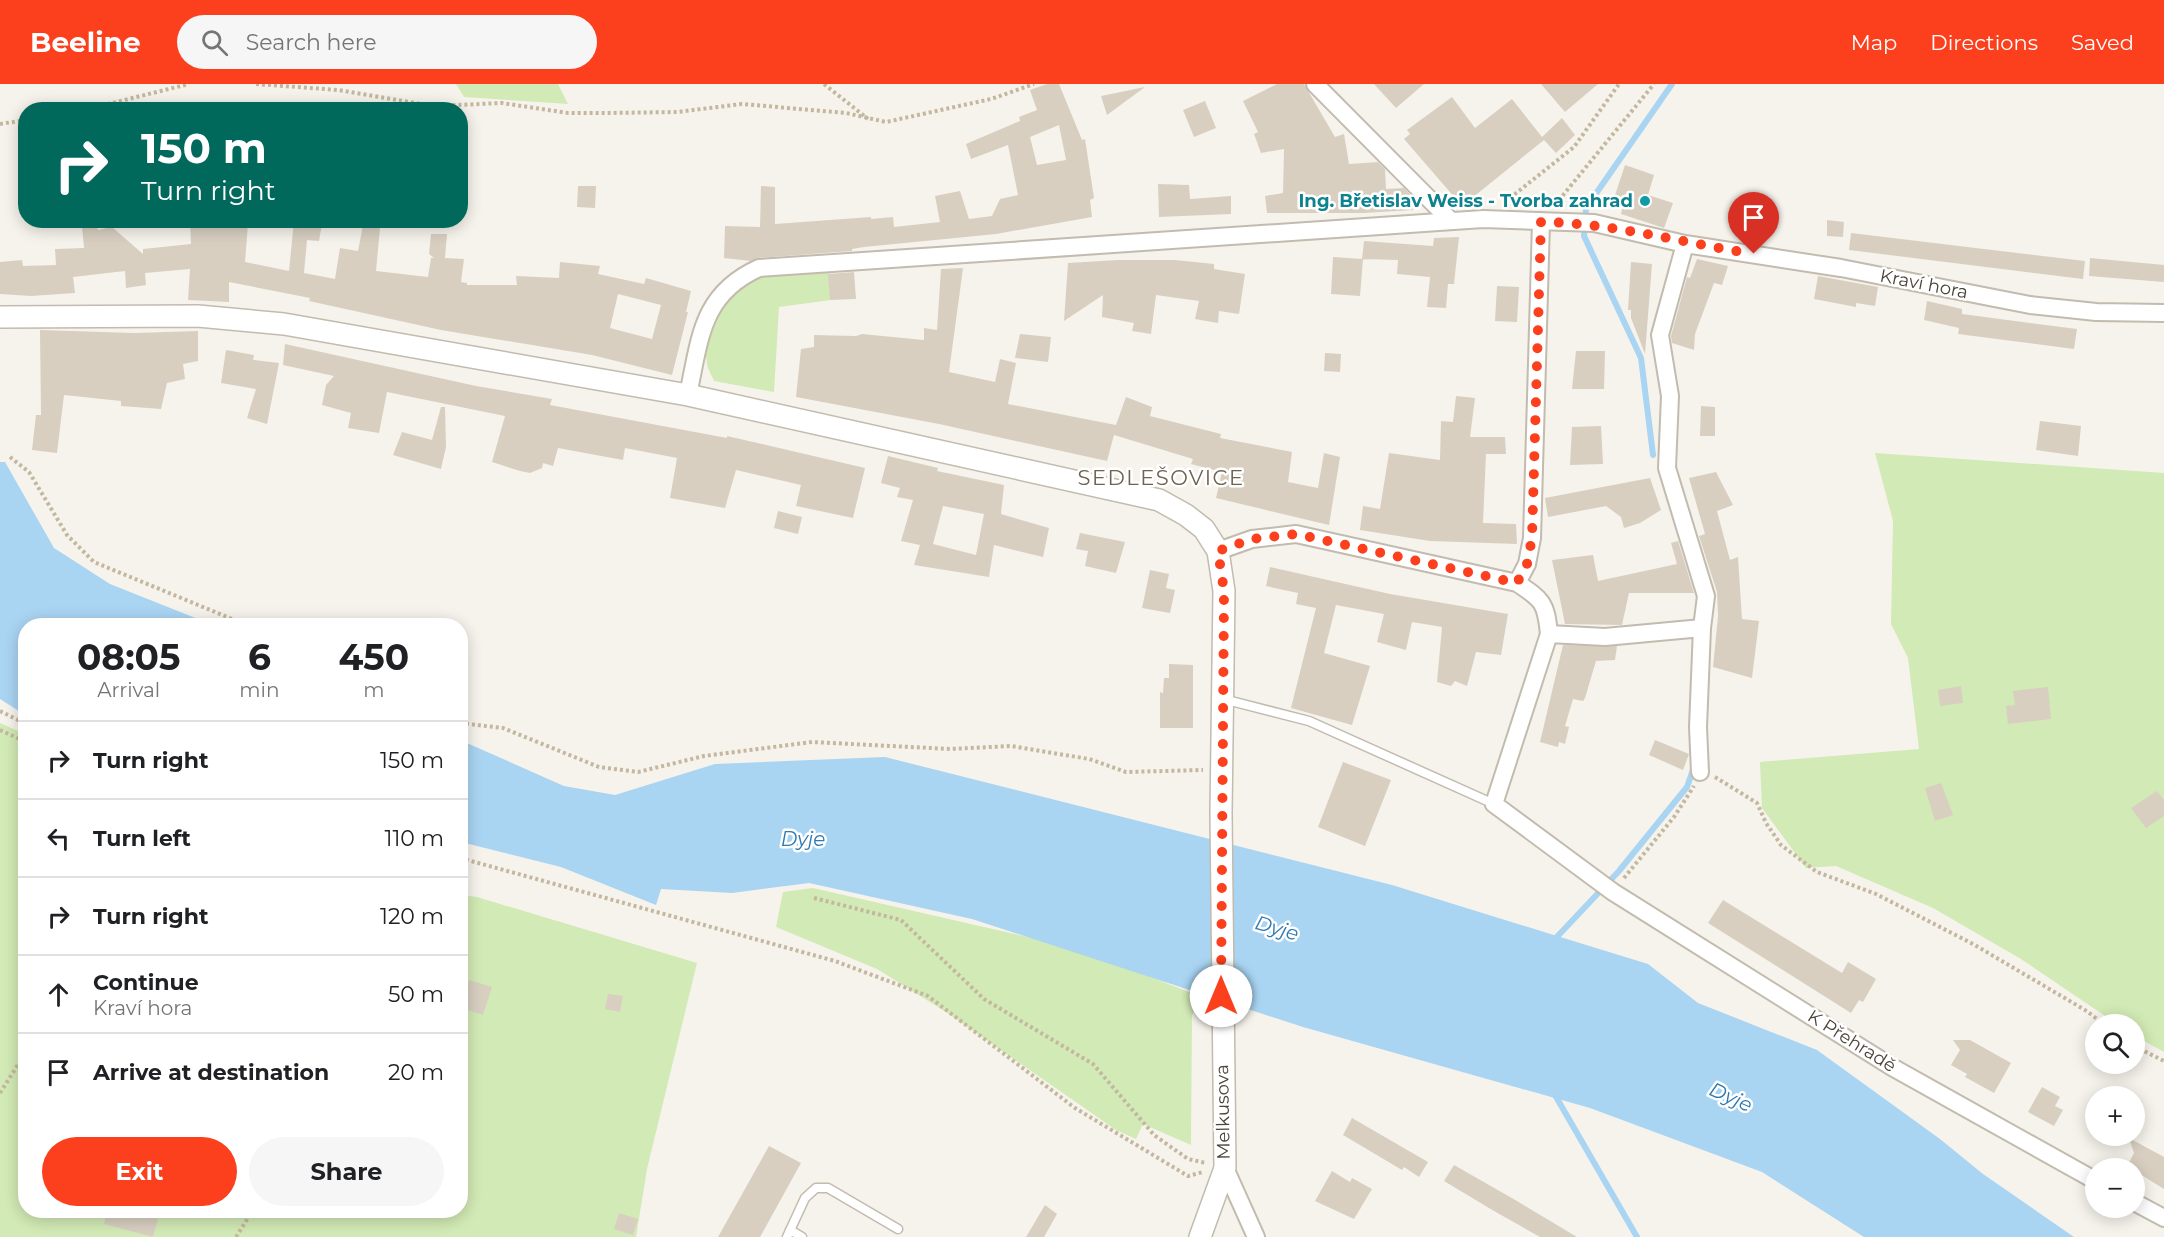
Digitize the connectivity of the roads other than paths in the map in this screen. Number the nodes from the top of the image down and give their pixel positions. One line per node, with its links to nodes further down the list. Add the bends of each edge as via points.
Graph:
1 (1315, 84): 2 (street)
2 (1450, 221): 3 (street, Kraví hora); 7 (street, Kraví hora, via 759,268 728,285 715,301 703,323)
3 (1541, 222): 4 (street, Kraví hora, via 1585,223); 9 (street, via 1532,538 1527,564)
4 (1685, 244): 5 (street, Kraví hora, via 1841,268 2030,305); 10 (street, via 1660,335 1670,396 1667,468 1706,596)
5 (2164, 313)
6 (0, 317): 7 (street, via 198,316 284,324)
7 (688, 395): 8 (street, via 1159,500 1204,529)
8 (1218, 551): 9 (street, via 1252,539 1296,534); 12 (street, Melkusova, via 1224,591)
9 (1517, 583): 11 (street, via 1546,609)
10 (1702, 628): 11 (street, via 1605,637); 13 (street)
11 (1549, 634): 14 (street)
12 (1222, 699): 14 (lane, via 1309,721); 15 (street, Melkusova)
13 (1700, 767)
14 (1494, 804): 16 (street, K Přehradě, via 1607,888 1892,1067)
15 (1225, 1168): 22 (street, Melkusova); 23 (street)
16 (2085, 1175)
17 (2145, 1208): 18 (street)
18 (2164, 1218)
19 (898, 1229): 20 (lane, via 828,1188 816,1188 805,1198)
20 (788, 1234): 21 (lane)
21 (802, 1237)
22 (1200, 1237)
23 (1256, 1237)

